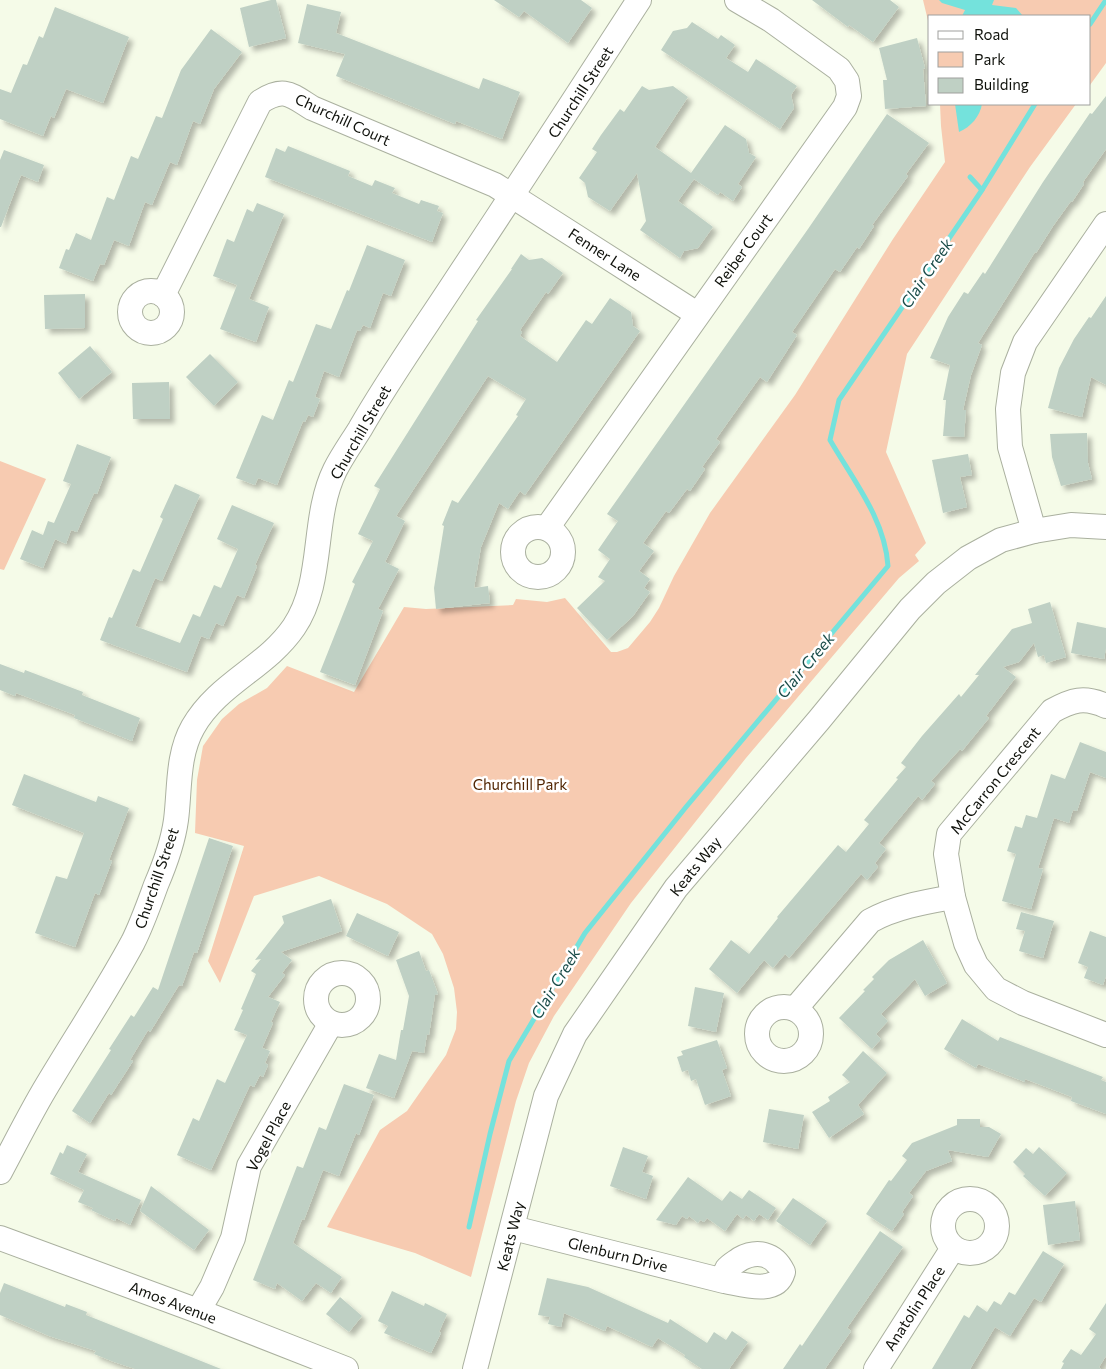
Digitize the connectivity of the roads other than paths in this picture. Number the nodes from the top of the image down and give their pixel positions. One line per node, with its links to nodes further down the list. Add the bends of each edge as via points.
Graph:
1 (639, 0): 3 (street, Churchill Street)
2 (737, 0): 6 (street, Reiber Court, via 771,20 838,69 847,81 849,96 845,107)
3 (513, 195): 5 (street, Churchill Court, via 488,181 312,108 288,93 272,94 260,102); 6 (street, Fenner Lane); 15 (street, Churchill Street, via 376,401 334,472 322,504 309,593 296,625 274,651 223,690 194,726 179,776 179,798 171,844 134,938 39,1098)
4 (1106, 224): 9 (street, via 1025,342 1013,373 1008,409 1010,448)
5 (163, 295)
6 (697, 314): 8 (street, Reiber Court)
7 (1106, 527): 9 (street, Keats Way, via 1071,525)
8 (547, 528)
9 (1034, 531): 16 (street, Keats Way, via 1002,540 968,558 936,583 910,609 676,888 575,1034 546,1096)
10 (1106, 706): 11 (street, McCarron Crescent, via 1081,699 1052,711 949,834 946,854)
11 (953, 897): 12 (street, via 884,913 870,921); 14 (street, McCarron Crescent, via 976,965 996,988 1023,1003)
12 (795, 1009)
13 (331, 1023): 20 (street, Vogel Place, via 249,1166 234,1238)
14 (1106, 1035)
15 (0, 1172)
16 (512, 1228): 19 (street, Glenburn Drive); 22 (street, Keats Way)
17 (0, 1238): 20 (street, Amos Avenue)
18 (953, 1248): 23 (street, Anatolin Place)
19 (724, 1281)
20 (198, 1311): 21 (street, Amos Avenue)
21 (346, 1369)
22 (475, 1369)
23 (876, 1369)

